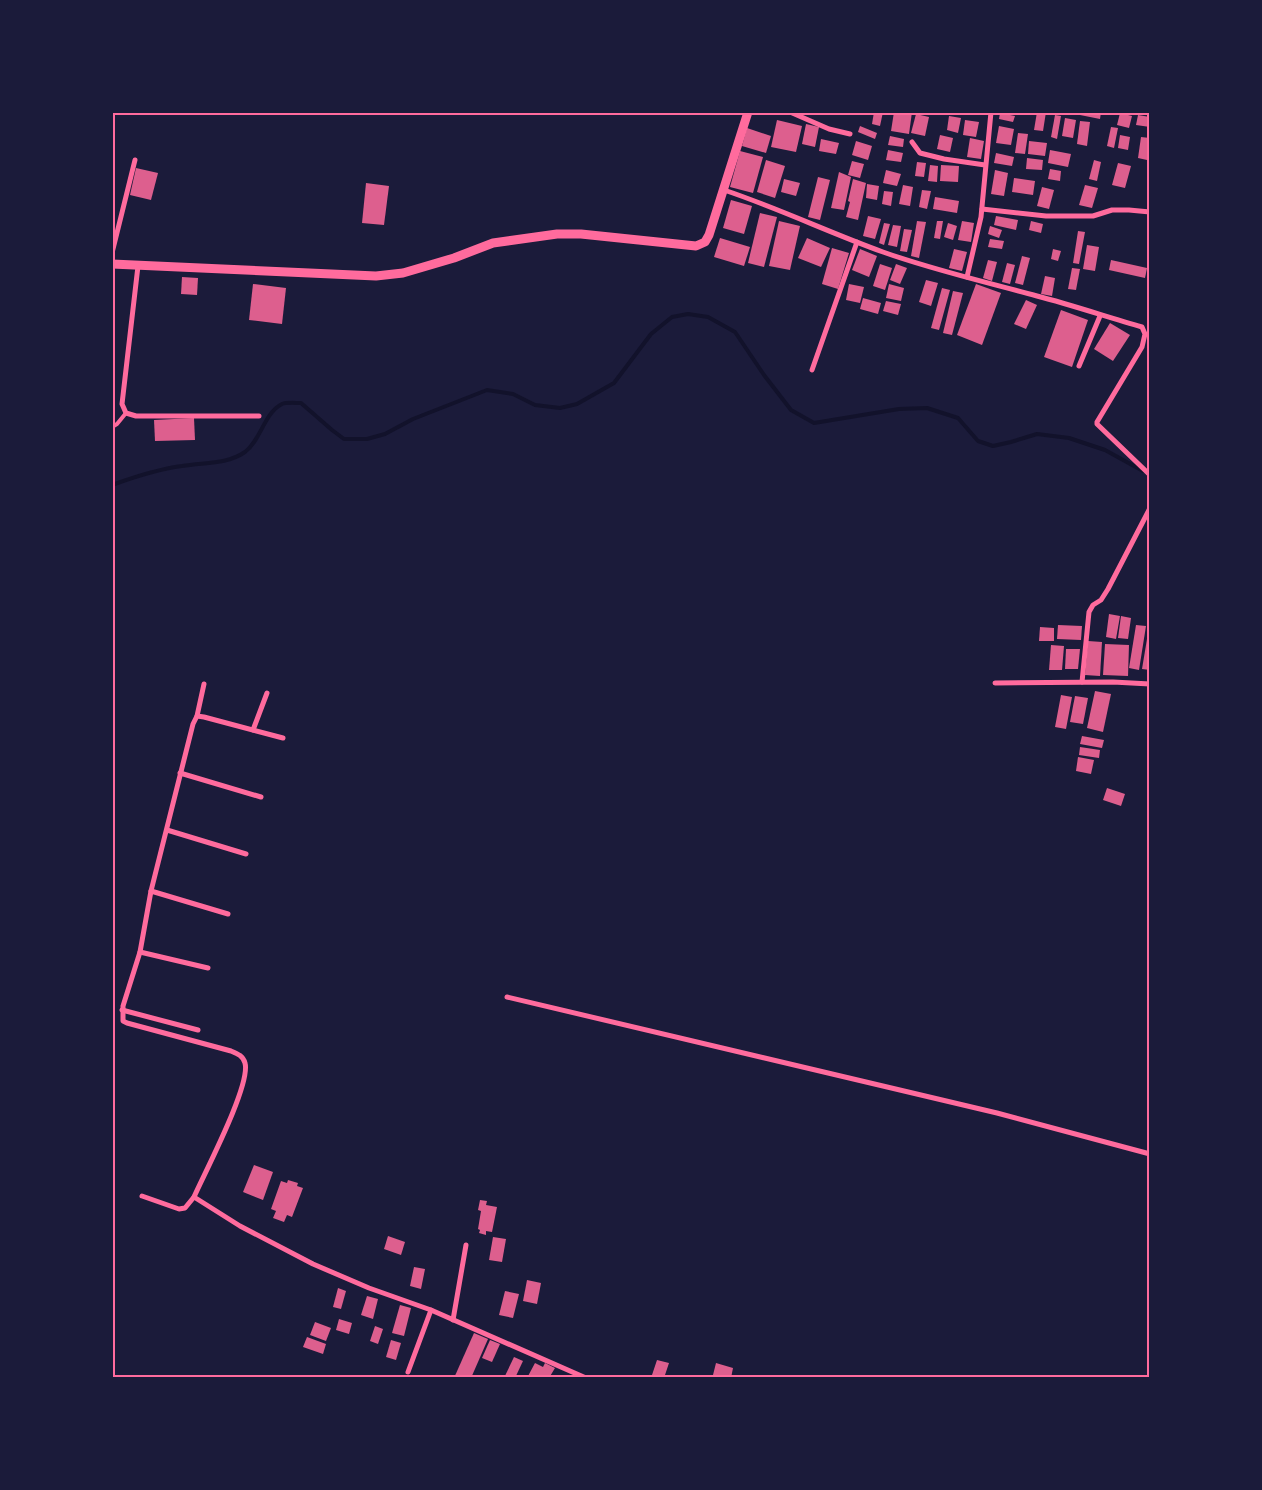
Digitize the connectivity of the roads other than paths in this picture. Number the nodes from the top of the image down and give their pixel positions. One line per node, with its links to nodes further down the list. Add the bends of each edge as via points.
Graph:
1 (748, 112): 8 (street)
2 (790, 112): 4 (street, via 829,129)
3 (991, 112): 7 (street)
4 (850, 134)
5 (912, 142): 7 (street, via 920,153)
6 (135, 160): 12 (street)
7 (985, 165): 9 (street)
8 (724, 190): 11 (street); 14 (street, via 709,235 705,242 696,246 556,234 493,243 403,273 376,276)
9 (982, 209): 10 (street, via 1046,216 1087,216 1112,210); 15 (street)
10 (1150, 212)
11 (858, 242): 15 (street, via 923,266); 18 (street)
12 (112, 253)
13 (112, 264): 14 (street)
14 (138, 266): 19 (street, via 122,404)
15 (967, 277): 16 (street)
16 (1100, 316): 17 (street); 22 (street, via 1142,327 1145,334 1142,347 1097,424)
17 (1079, 366)
18 (812, 370)
19 (126, 413): 20 (street, via 136,416); 21 (lane)
20 (259, 416)
21 (112, 427)
22 (1150, 475)
23 (1150, 508): 24 (street, via 1108,589 1088,612)
24 (1082, 682): 26 (street); 27 (street)
25 (204, 684): 29 (street)
26 (995, 684)
27 (1150, 684)
28 (267, 693): 30 (street)
29 (197, 716): 30 (street); 32 (street)
30 (253, 730): 31 (street)
31 (282, 738)
32 (180, 773): 33 (street); 34 (street)
33 (261, 797)
34 (167, 830): 35 (street); 36 (street)
35 (246, 854)
36 (151, 891): 37 (street); 38 (street)
37 (228, 914)
38 (140, 952): 39 (street); 41 (street)
39 (208, 968)
40 (507, 998): 43 (street, via 998,1113)
41 (122, 1010): 42 (street); 45 (street, via 123,1021 231,1051 241,1056 245,1064 240,1097)
42 (198, 1030)
43 (1150, 1154)
44 (142, 1196): 45 (street, via 179,1209 185,1208)
45 (194, 1197): 47 (street, via 240,1226 313,1264)
46 (466, 1245): 48 (street)
47 (432, 1310): 48 (street); 49 (street)
48 (453, 1320): 50 (street)
49 (408, 1372)
50 (586, 1378)

